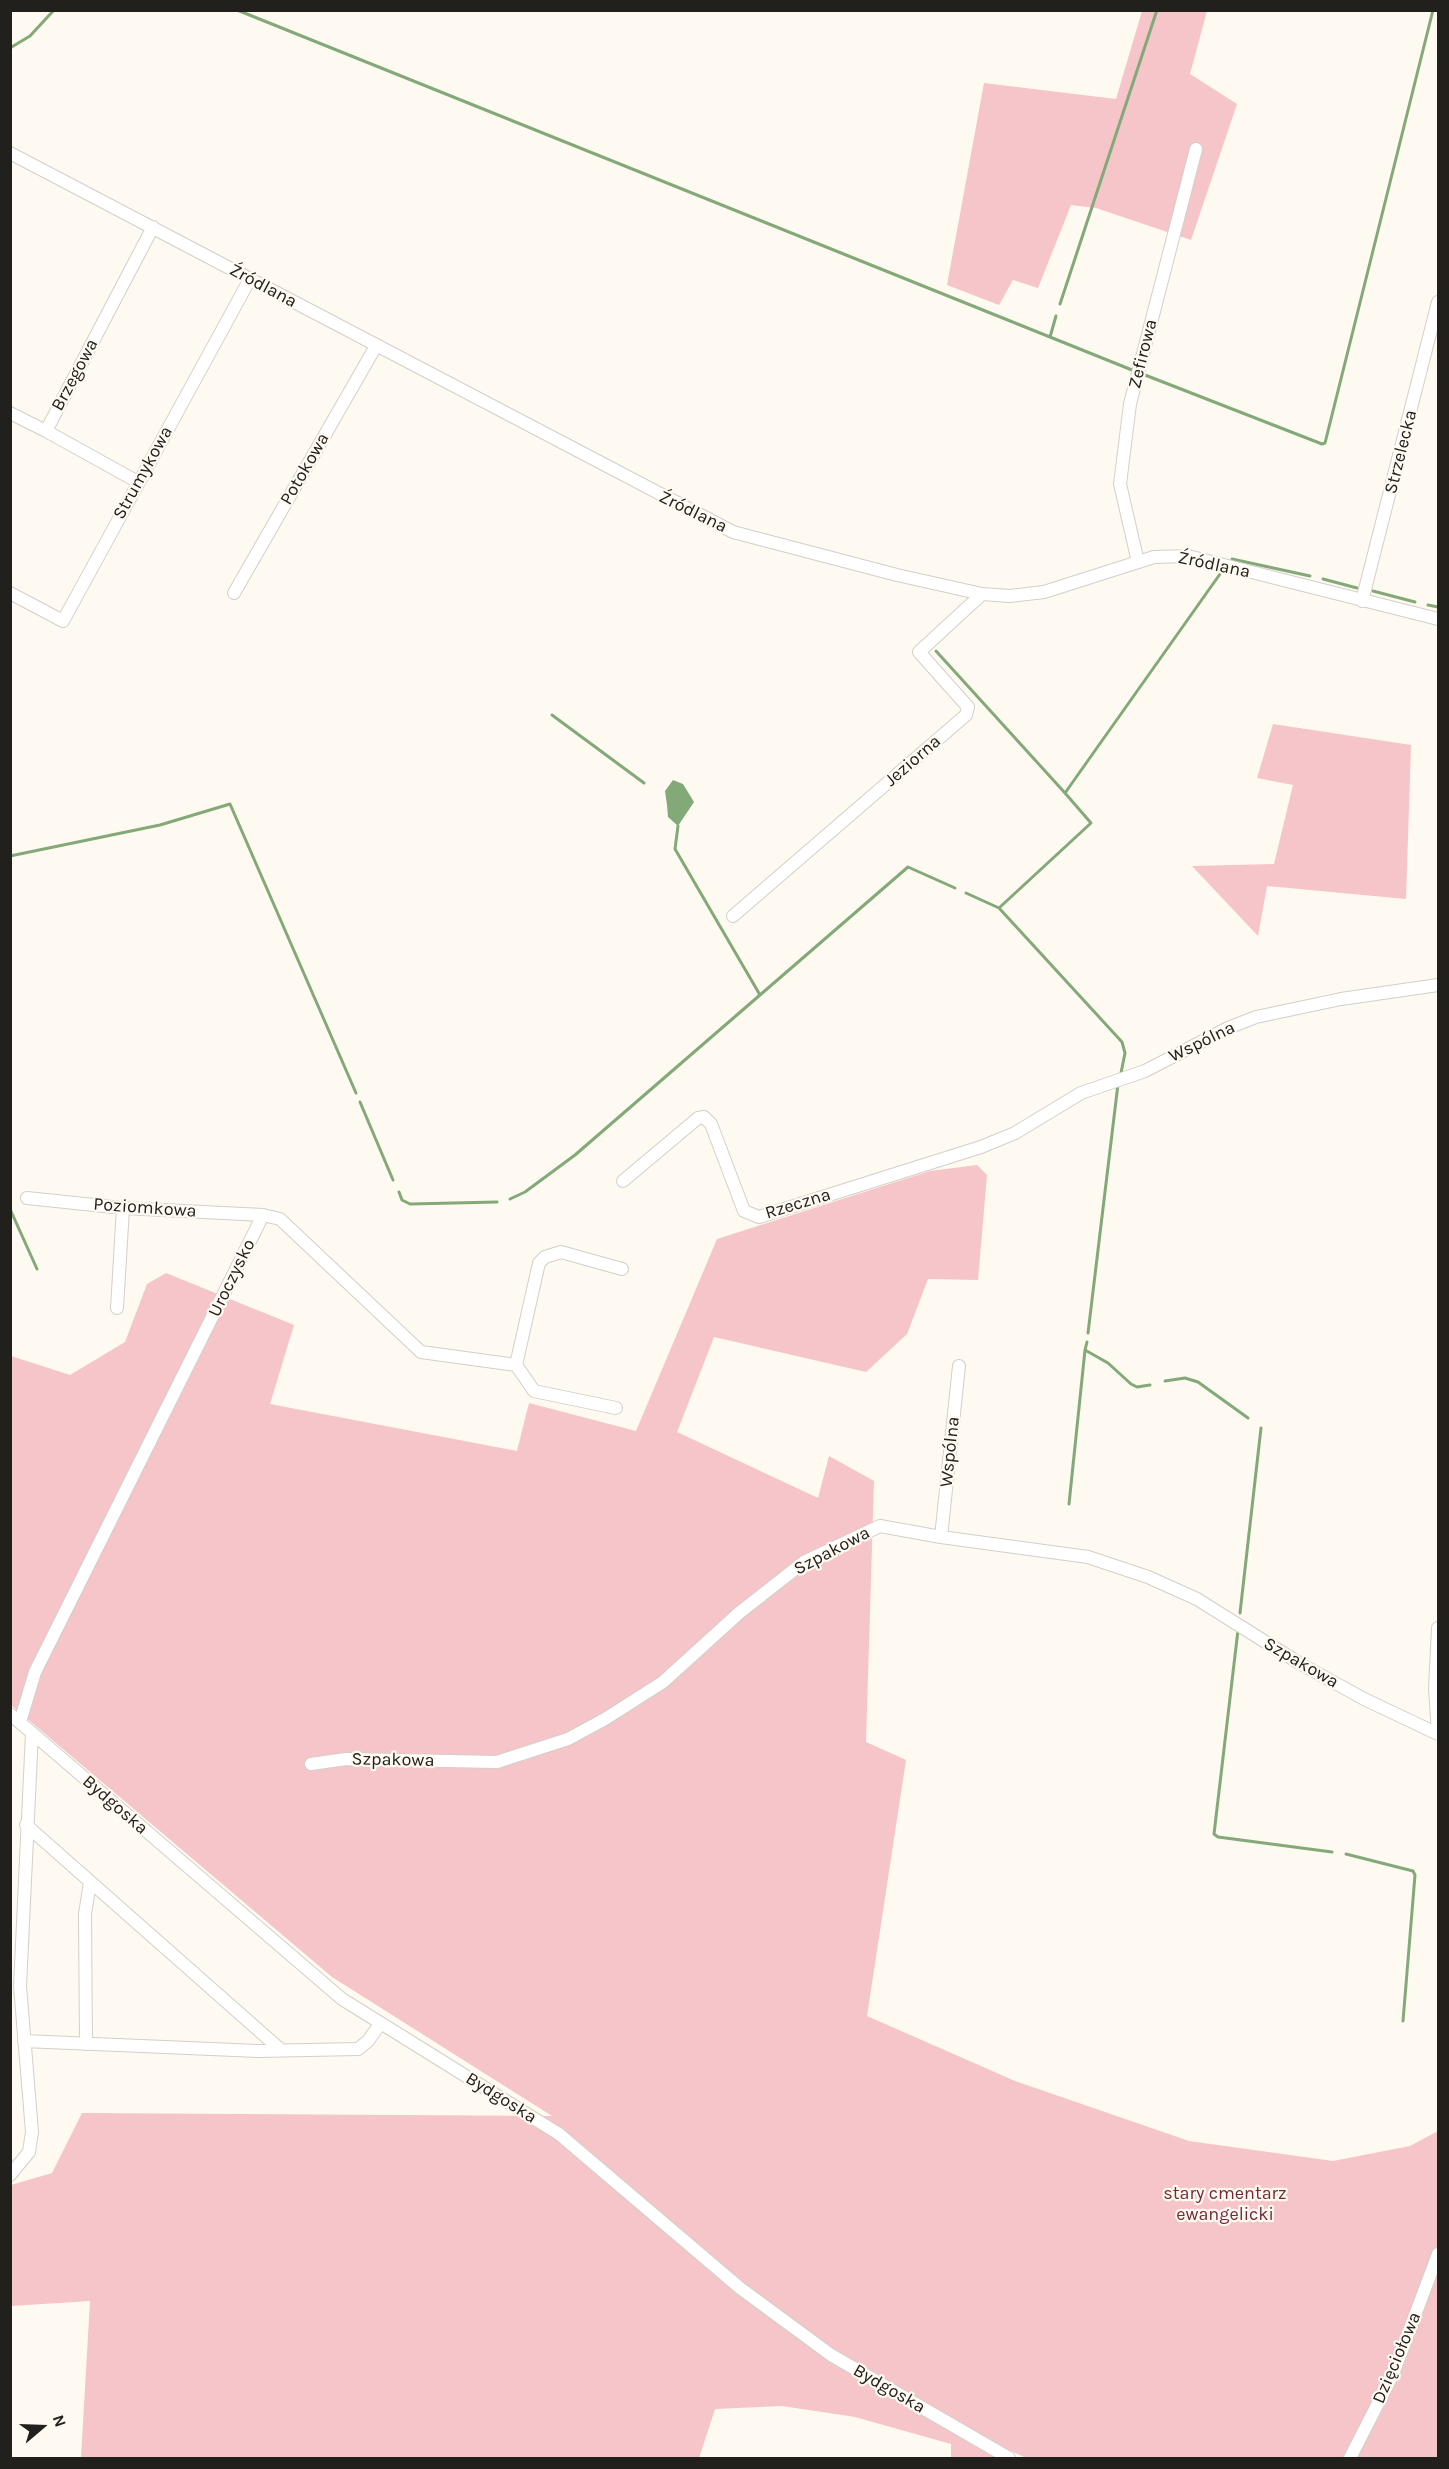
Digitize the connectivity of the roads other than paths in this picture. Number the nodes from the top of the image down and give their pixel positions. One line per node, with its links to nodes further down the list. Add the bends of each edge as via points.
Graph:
1 (1196, 149): 11 (street, Zefirowa, via 1130,404 1120,484)
2 (10, 153): 3 (street, Źródlana)
3 (153, 227): 4 (street, Źródlana); 9 (street, Brzegowa)
4 (250, 279): 7 (street, Źródlana); 10 (street, Strumykowa)
5 (1438, 302): 6 (street, Strzelecka)
6 (1434, 339): 15 (street, Strzelecka)
7 (376, 346): 12 (street, Potokowa); 13 (street, Źródlana, via 733,532)
8 (10, 413): 9 (street)
9 (46, 431): 10 (street, Brzegowa)
10 (138, 482): 14 (street, Strumykowa, via 63,621)
11 (1138, 562): 13 (street, Źródlana, via 1036,594); 15 (street, Źródlana, via 1167,555 1188,556)
12 (234, 593)
13 (982, 594): 17 (street, Jeziorna, via 919,651 968,707 966,715)
14 (13, 595)
15 (1362, 601): 16 (street, Źródlana)
16 (1438, 619)
17 (733, 916)
18 (1438, 985): 19 (street, Wspólna, via 1341,999 1256,1017 1145,1071 1081,1093)
19 (981, 1147): 20 (street, Rzeczna, via 759,1217 744,1211 711,1124 704,1117)
20 (623, 1181)
21 (27, 1198): 22 (street, Poziomkowa)
22 (123, 1208): 23 (street, Poziomkowa); 25 (street)
23 (263, 1215): 26 (street, via 280,1219 421,1352); 31 (street, Uroczysko, via 34,1672)
24 (621, 1269): 26 (street, via 561,1252 545,1257 539,1263)
25 (117, 1308)
26 (516, 1365): 28 (street, via 534,1391)
27 (959, 1366): 29 (street, Wspólna)
28 (616, 1408)
29 (941, 1537): 33 (street, Szpakowa, via 1088,1557 1148,1577 1197,1599 1364,1699); 34 (street, Szpakowa, via 880,1526 804,1562 739,1613 663,1682 605,1719 548,1746 497,1762 346,1759)
30 (1438, 1628): 33 (street)
31 (15, 1718): 32 (street, Bydgoska)
32 (32, 1732): 35 (street); 38 (street, Bydgoska, via 325,1987)
33 (1438, 1734)
34 (310, 1764)
35 (26, 1825): 36 (street); 37 (street)
36 (90, 1882): 40 (street, via 85,1914); 41 (street)
37 (15, 2004): 39 (street)
38 (380, 2024): 41 (street, via 358,2049); 44 (street, Bydgoska, via 560,2134 740,2288 831,2355)
39 (24, 2041): 40 (street); 42 (street, via 32,2132 28,2152)
40 (86, 2044): 41 (street)
41 (281, 2050)
42 (10, 2175)
43 (1438, 2254): 45 (street, Dzięciołowa, via 1393,2374)
44 (1009, 2458)
45 (1350, 2458)

